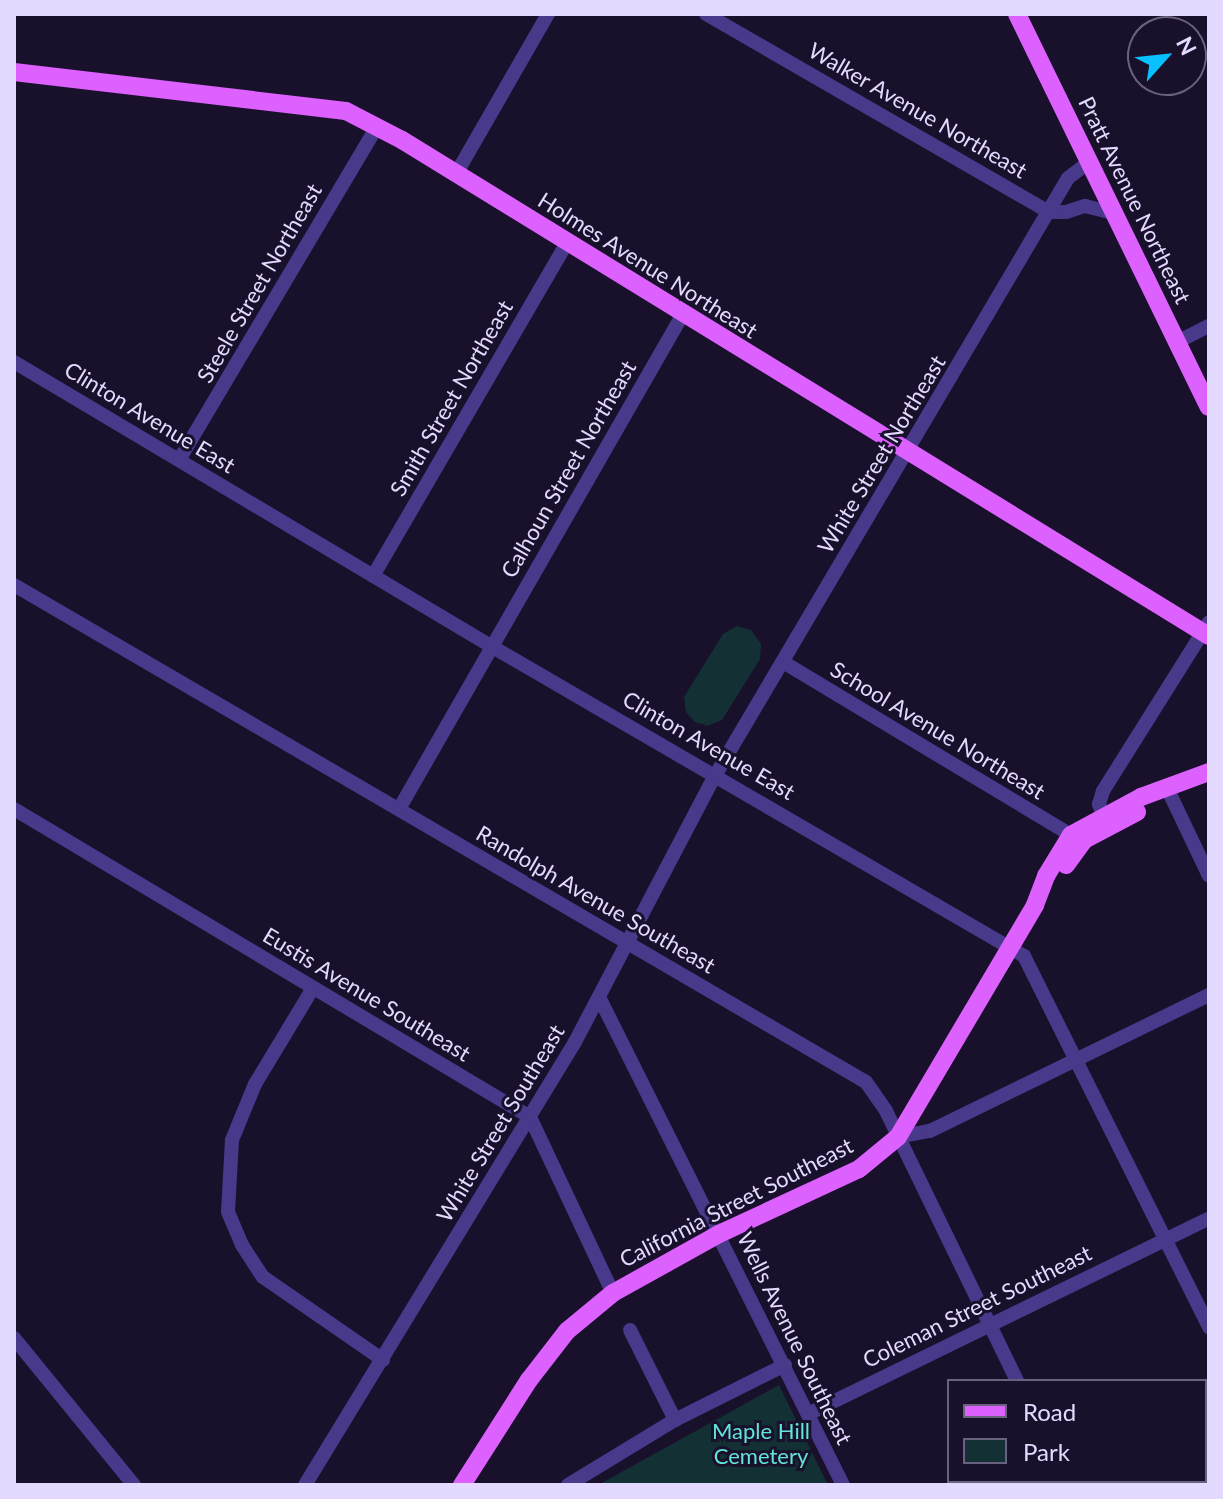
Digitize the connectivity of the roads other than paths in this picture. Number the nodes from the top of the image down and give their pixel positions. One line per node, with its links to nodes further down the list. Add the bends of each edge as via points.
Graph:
1 (548, 14): 7 (street)
2 (706, 14): 8 (street, Walker Avenue Northeast)
3 (1017, 14): 6 (main road, Pratt Avenue Northeast)
4 (14, 72): 5 (main road, Holmes Avenue Northeast, via 346,111)
5 (377, 126): 7 (main road, Holmes Avenue Northeast); 17 (street, Steele Street Northeast)
6 (1089, 162): 8 (street, White Street Northeast, via 1068,178); 9 (main road, Pratt Avenue Northeast)
7 (456, 174): 10 (main road, Holmes Avenue Northeast)
8 (1049, 212): 9 (street, via 1085,206); 16 (street, White Street Northeast)
9 (1114, 213): 13 (main road, Pratt Avenue Northeast)
10 (567, 243): 11 (main road, Holmes Avenue Northeast); 18 (street, Smith Street Northeast)
11 (683, 314): 16 (main road, Holmes Avenue Northeast); 21 (street, Calhoun Street Northeast)
12 (1209, 326): 13 (street)
13 (1177, 342): 15 (main road, Pratt Avenue Northeast)
14 (14, 362): 17 (street, Clinton Avenue East)
15 (1209, 407)
16 (908, 452): 20 (main road, Holmes Avenue Northeast); 22 (street, White Street Northeast)
17 (179, 460): 18 (street, Clinton Avenue East)
18 (373, 576): 21 (street, Clinton Avenue East)
19 (14, 585): 27 (street, Randolph Avenue Southeast)
20 (1207, 630): 28 (street, via 1103,791)
21 (491, 646): 24 (street, Clinton Avenue East); 27 (street, Calhoun Street Northeast)
22 (783, 662): 24 (street, White Street Northeast); 29 (street, School Avenue Northeast)
23 (1209, 772): 25 (main road)
24 (716, 774): 32 (street, White Street Southeast); 33 (street, Clinton Avenue East)
25 (1168, 790): 28 (main road); 30 (street); 31 (main road, via 1084,840)
26 (14, 809): 34 (street, Eustis Avenue Southeast)
27 (399, 809): 32 (street, Randolph Avenue Southeast)
28 (1103, 815): 29 (main road)
29 (1071, 835): 31 (main road)
30 (1209, 876)
31 (1035, 905): 33 (main road, California Street Southeast)
32 (627, 943): 36 (street, White Street Southeast); 39 (street, Randolph Avenue Southeast, via 866,1082)
33 (1010, 946): 37 (street, Clinton Avenue East, via 1034,971); 39 (main road, California Street Southeast)
34 (313, 988): 38 (street, Eustis Avenue Southeast); 48 (street, via 255,1084 232,1140 228,1212 263,1277)
35 (1209, 995): 37 (street)
36 (599, 997): 38 (street, White Street Southeast); 41 (street, Wells Avenue Southeast)
37 (1078, 1059): 39 (street, via 930,1131); 42 (street, Clinton Avenue East)
38 (530, 1117): 43 (street); 48 (street, White Street Southeast)
39 (898, 1137): 41 (main road, California Street Southeast, via 859,1169); 44 (street, Randolph Avenue Southeast)
40 (1209, 1218): 42 (street, Coleman Street Southeast)
41 (719, 1234): 43 (main road, California Street Southeast); 49 (street, Wells Avenue Southeast)
42 (1165, 1239): 44 (street, Coleman Street Southeast); 45 (street, Clinton Avenue East)
43 (613, 1293): 55 (main road, California Street Southeast, via 567,1331)
44 (989, 1324): 50 (street, Randolph Avenue Southeast); 51 (street, Coleman Street Southeast)
45 (1209, 1327)
46 (630, 1330): 52 (street)
47 (14, 1338): 53 (street)
48 (383, 1360): 54 (street, White Street Southeast)
49 (785, 1365): 51 (street, Wells Avenue Southeast); 52 (street)
50 (1016, 1379)
51 (808, 1414): 57 (street, Wells Avenue Southeast)
52 (675, 1420): 56 (street)
53 (134, 1485)
54 (305, 1485)
55 (462, 1485)
56 (568, 1485)
57 (843, 1485)

